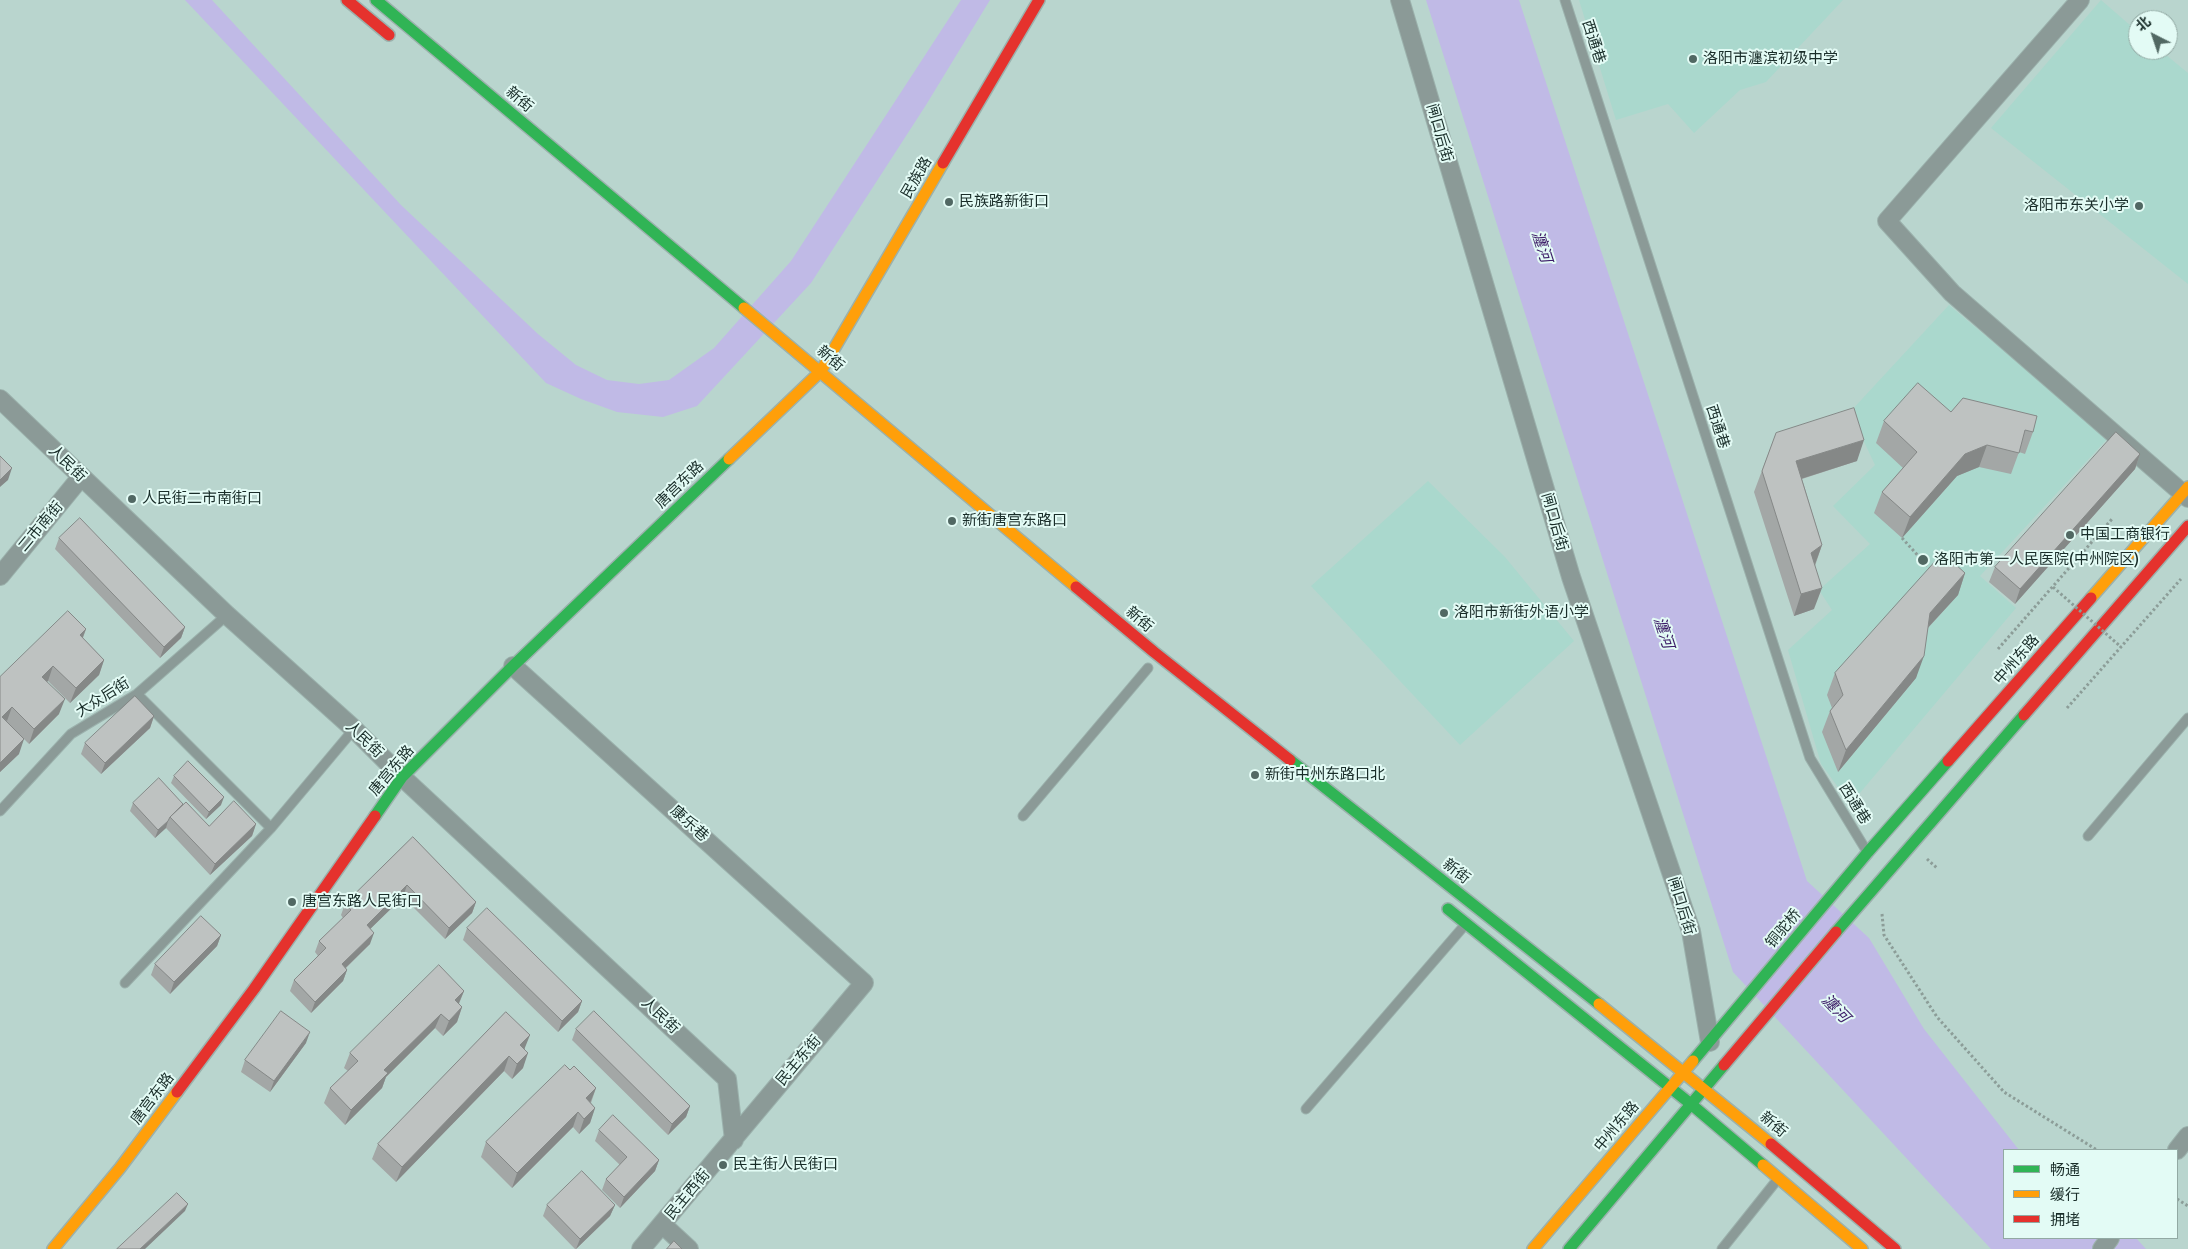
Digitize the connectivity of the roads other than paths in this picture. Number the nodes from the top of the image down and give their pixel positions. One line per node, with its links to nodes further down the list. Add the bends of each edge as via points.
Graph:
1 (346, 0): 7 (main road)
2 (376, 0): 8 (main road, 新街)
3 (1039, 0): 8 (main road, 民族路)
4 (1400, 0): 31 (street, 闸口后街, via 1571,577 1691,931)
5 (1565, 0): 25 (lane, 西通巷, via 1810,758)
6 (2080, 0): 11 (street, via 1886,221 1952,293)
7 (399, 44)
8 (821, 371): 15 (main road, 唐宫东路); 32 (main road, 新街, via 1154,652)
9 (0, 399): 10 (street, 人民街)
10 (81, 478): 13 (street, 二市南街); 14 (street, 人民街)
11 (2186, 493): 25 (main road, 中州东路)
12 (2188, 526): 34 (main road, via 1880,880)
13 (0, 576)
14 (227, 615): 17 (lane, 大众后街); 19 (street, 人民街)
15 (513, 666): 20 (main road, 唐宫东路); 28 (street, 康乐巷)
16 (1148, 668): 22 (lane)
17 (138, 694): 21 (lane, 大众后街, via 70,734); 23 (lane)
18 (2188, 718): 24 (lane)
19 (354, 730): 20 (street, 人民街); 23 (lane)
20 (402, 778): 38 (street, 人民街, via 727,1079); 43 (main road, 唐宫东路, via 254,989 120,1168)
21 (0, 811)
22 (1023, 816)
23 (271, 828): 29 (lane)
24 (2088, 836)
25 (1868, 852): 30 (main road, 铜驼桥)
26 (1435, 899): 27 (main road)
27 (1466, 924): 33 (main road); 36 (lane)
28 (864, 983): 38 (street, 民主东街)
29 (125, 984)
30 (1724, 1025): 31 (main road, 中州东路)
31 (1710, 1042): 32 (main road, 中州东路)
32 (1684, 1072): 33 (main road, 中州东路); 34 (main road, 新街)
33 (1671, 1088): 35 (main road); 46 (main road, 中州东路)
34 (1706, 1089): 35 (main road); 40 (main road, 新街)
35 (1692, 1105): 41 (main road); 47 (main road)
36 (1306, 1110)
37 (2188, 1136): 39 (street)
38 (734, 1140): 42 (street, 民主西街)
39 (2178, 1149)
40 (1793, 1161): 41 (lane); 50 (main road, 新街)
41 (1779, 1178): 48 (lane); 49 (main road)
42 (663, 1225): 44 (street, 民主西街); 45 (street)
43 (53, 1249)
44 (641, 1249)
45 (689, 1249)
46 (1533, 1249)
47 (1569, 1249)
48 (1722, 1249)
49 (1862, 1249)
50 (1895, 1249)

